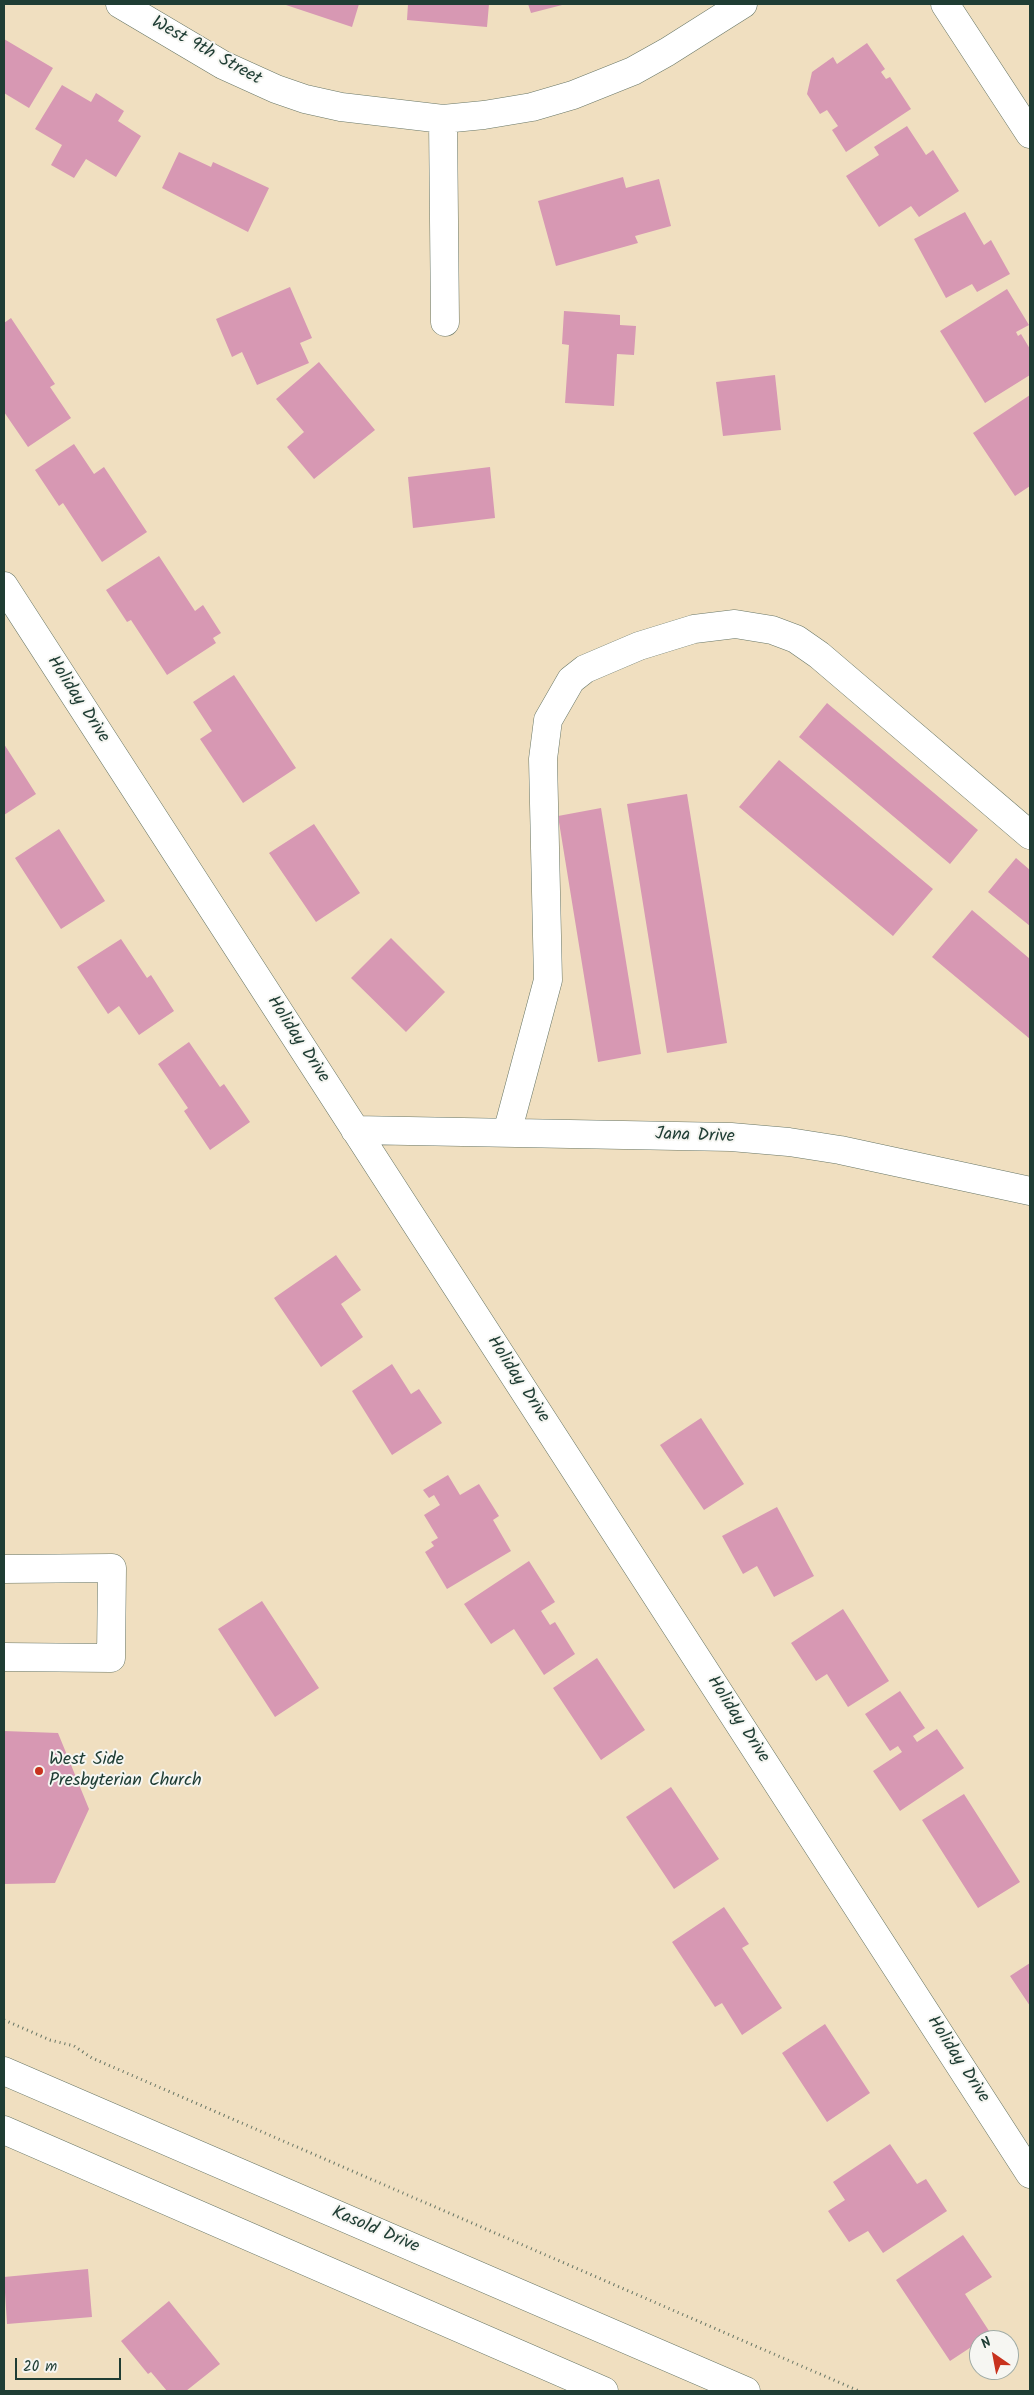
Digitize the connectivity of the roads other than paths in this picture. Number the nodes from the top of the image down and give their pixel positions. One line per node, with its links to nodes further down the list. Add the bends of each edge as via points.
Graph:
1 (120, 4): 4 (street, West 9th Street, via 223,65 276,89 341,107)
2 (743, 4): 4 (street, West 9th Street, via 650,62 574,95 484,115)
3 (945, 4): 5 (street)
4 (443, 118): 6 (street)
5 (1030, 134)
6 (445, 322)
7 (4, 586): 9 (street, Holiday Drive)
8 (1030, 835): 10 (street, via 819,655 796,639 780,633 735,624 694,629 639,646 585,669 571,680 548,720 543,759 548,980)
9 (355, 1130): 10 (street, Jana Drive); 16 (street, Holiday Drive)
10 (507, 1133): 11 (street, Jana Drive, via 731,1137 788,1142)
11 (1030, 1191)
12 (4, 1569): 13 (street, via 112,1568 111,1658)
13 (4, 1657)
14 (4, 2072): 18 (street, Kasold Drive)
15 (4, 2130): 17 (street)
16 (1030, 2174)
17 (604, 2391)
18 (746, 2391)

